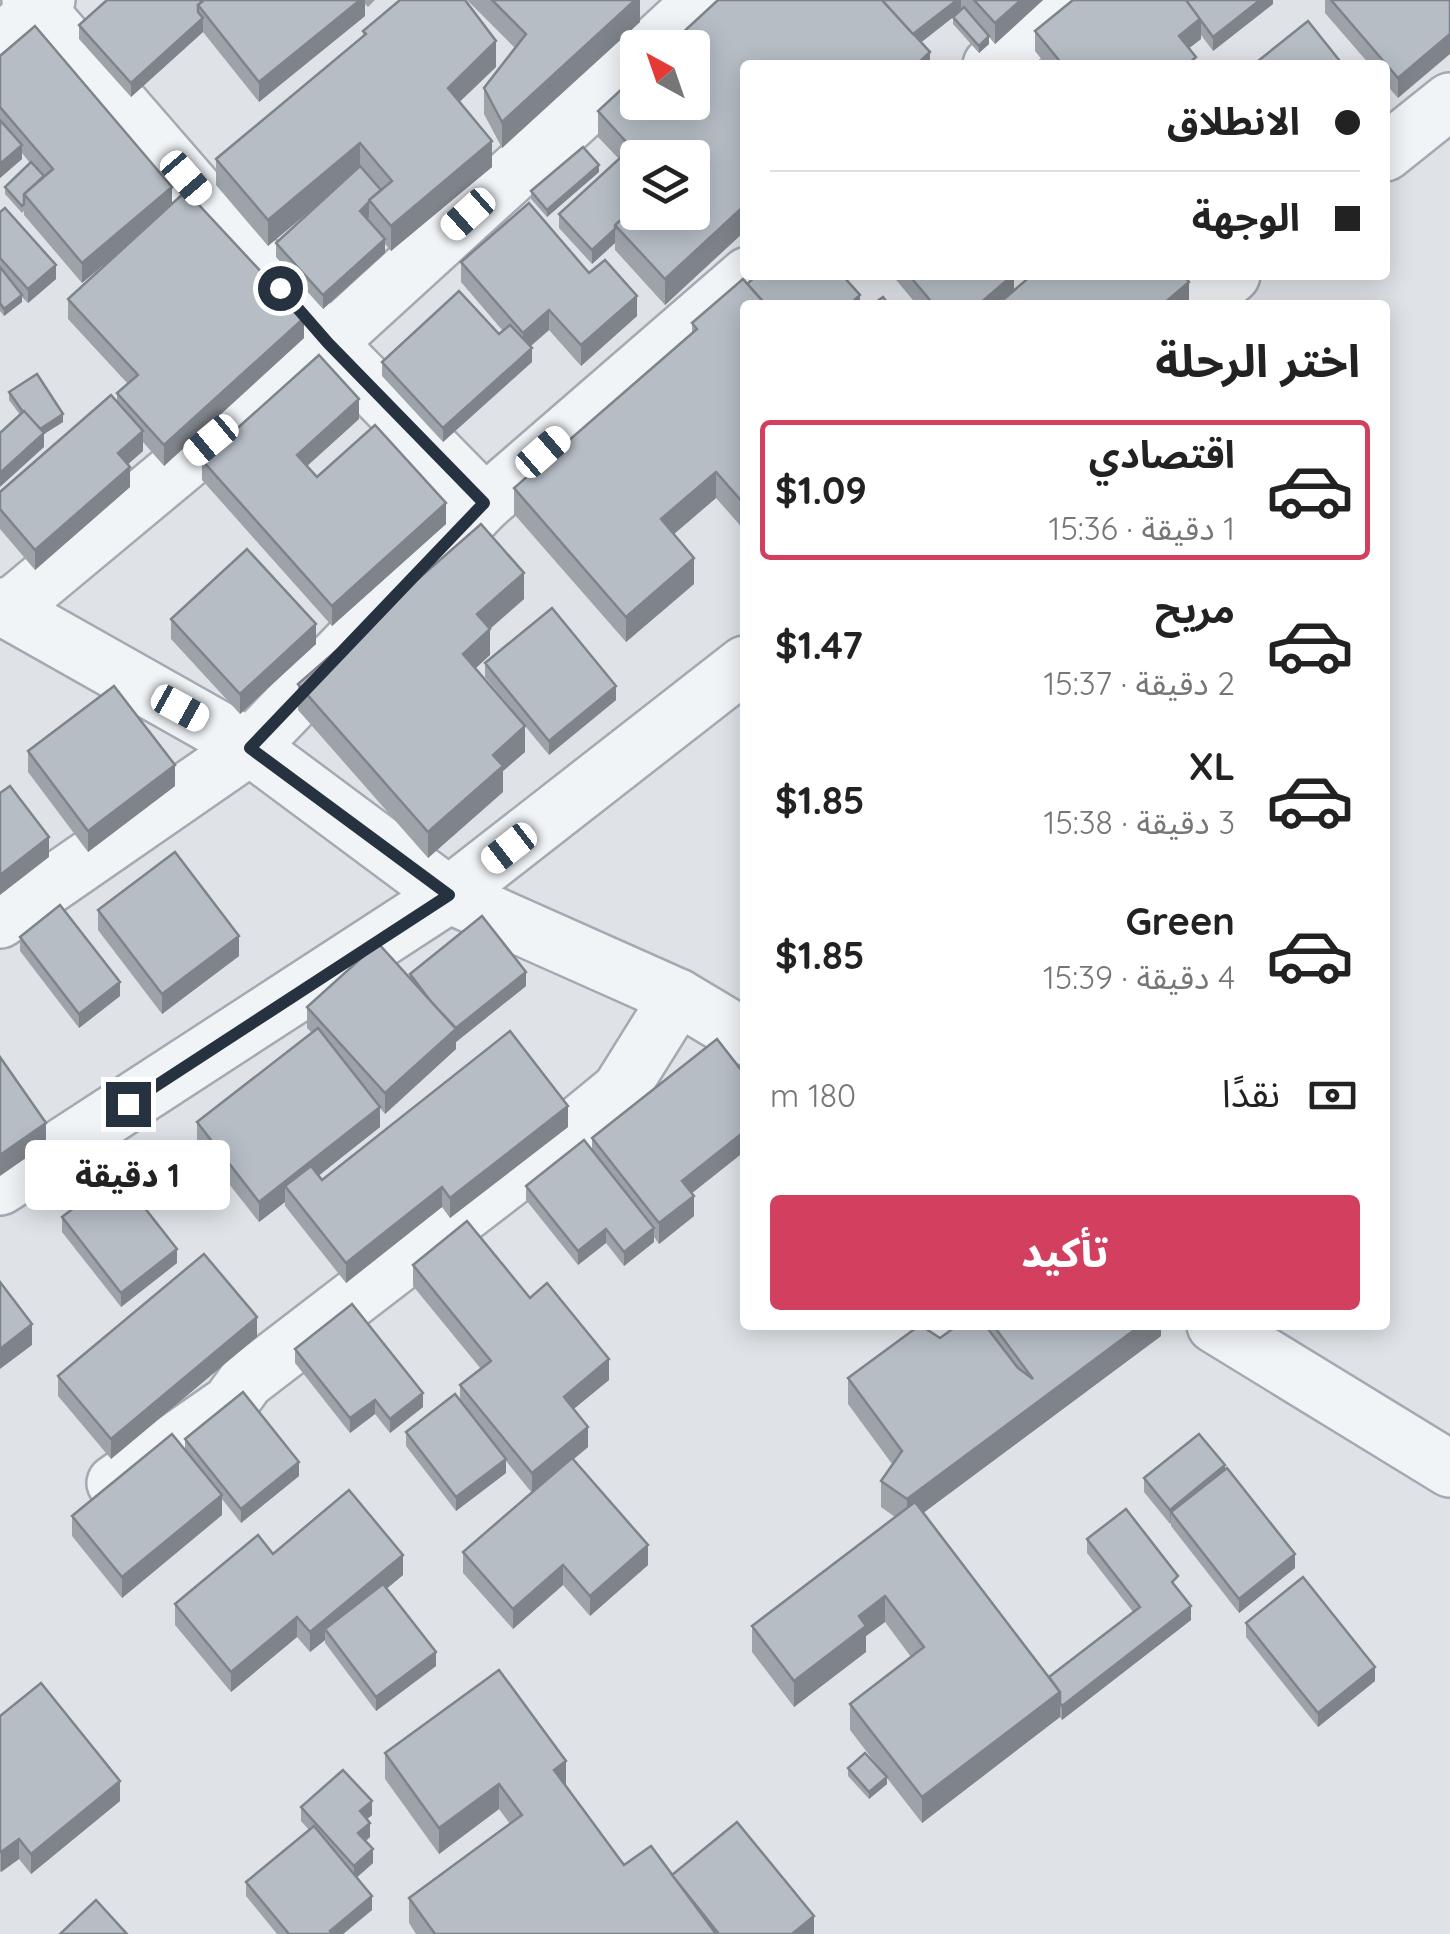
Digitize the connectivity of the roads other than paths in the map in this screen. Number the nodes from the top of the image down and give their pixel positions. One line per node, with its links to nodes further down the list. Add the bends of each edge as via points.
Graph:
1 (702, 0): 4 (street)
2 (1066, 0): 5 (street)
3 (29, 13): 12 (street)
4 (670, 30)
5 (996, 60)
6 (620, 76): 12 (street)
7 (1450, 101): 8 (street)
8 (1390, 149)
9 (742, 280): 13 (street)
10 (1226, 280): 11 (street)
11 (1201, 300)
12 (328, 343): 13 (street); 14 (street)
13 (484, 503): 16 (street)
14 (3, 608): 16 (street)
15 (740, 668): 17 (street)
16 (250, 748): 17 (street); 18 (street)
17 (449, 895): 19 (street); 21 (street)
18 (0, 920)
19 (678, 996): 20 (street); 24 (street, via 620,1090 246,1381 230,1403)
20 (740, 1035)
21 (0, 1187)
22 (1223, 1330): 23 (street)
23 (1450, 1469)
24 (112, 1485)

